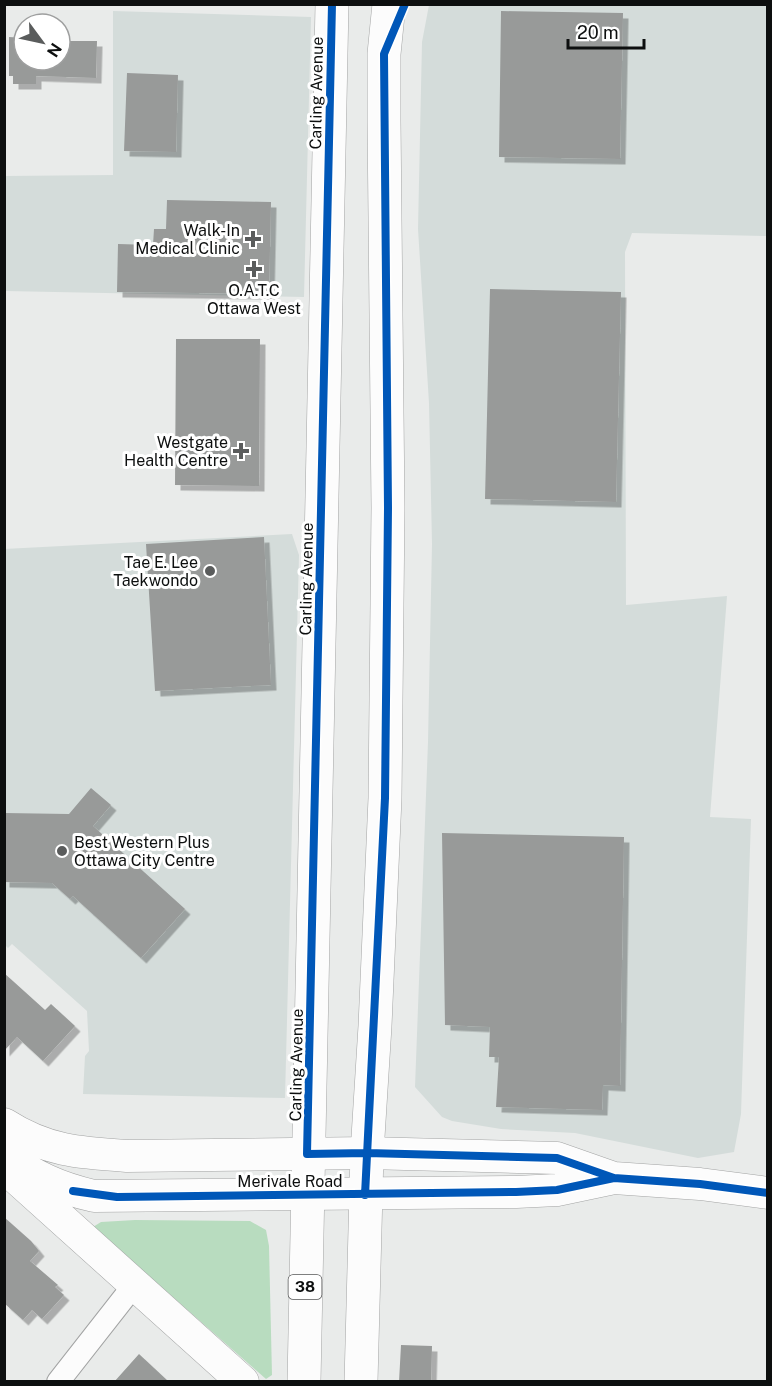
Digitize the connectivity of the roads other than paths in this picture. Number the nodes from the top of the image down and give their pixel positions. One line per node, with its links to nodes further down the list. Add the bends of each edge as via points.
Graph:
1 (332, 4): 6 (main road, Carling Avenue / 38)
2 (389, 4): 4 (main road, via 384,103 388,497 385,798)
3 (4, 1124): 6 (main road, Merivale Road, via 38,1144 93,1154)
4 (367, 1153): 6 (main road, Merivale Road); 8 (main road, Merivale Road, via 557,1158); 11 (main road)
5 (4, 1154): 9 (main road, Merivale Road, via 53,1185 94,1196)
6 (307, 1154): 9 (main road, Carling Avenue / 38)
7 (4, 1164): 12 (main road, via 21,1185)
8 (614, 1178): 10 (main road, Merivale Road); 11 (main road, Merivale Road, via 556,1190)
9 (307, 1193): 11 (main road, Merivale Road); 15 (main road, Carling Avenue / 38)
10 (768, 1193)
11 (365, 1195): 16 (main road)
12 (134, 1285): 13 (street); 14 (main road)
13 (58, 1382)
14 (243, 1382)
15 (304, 1382)
16 (362, 1382)

